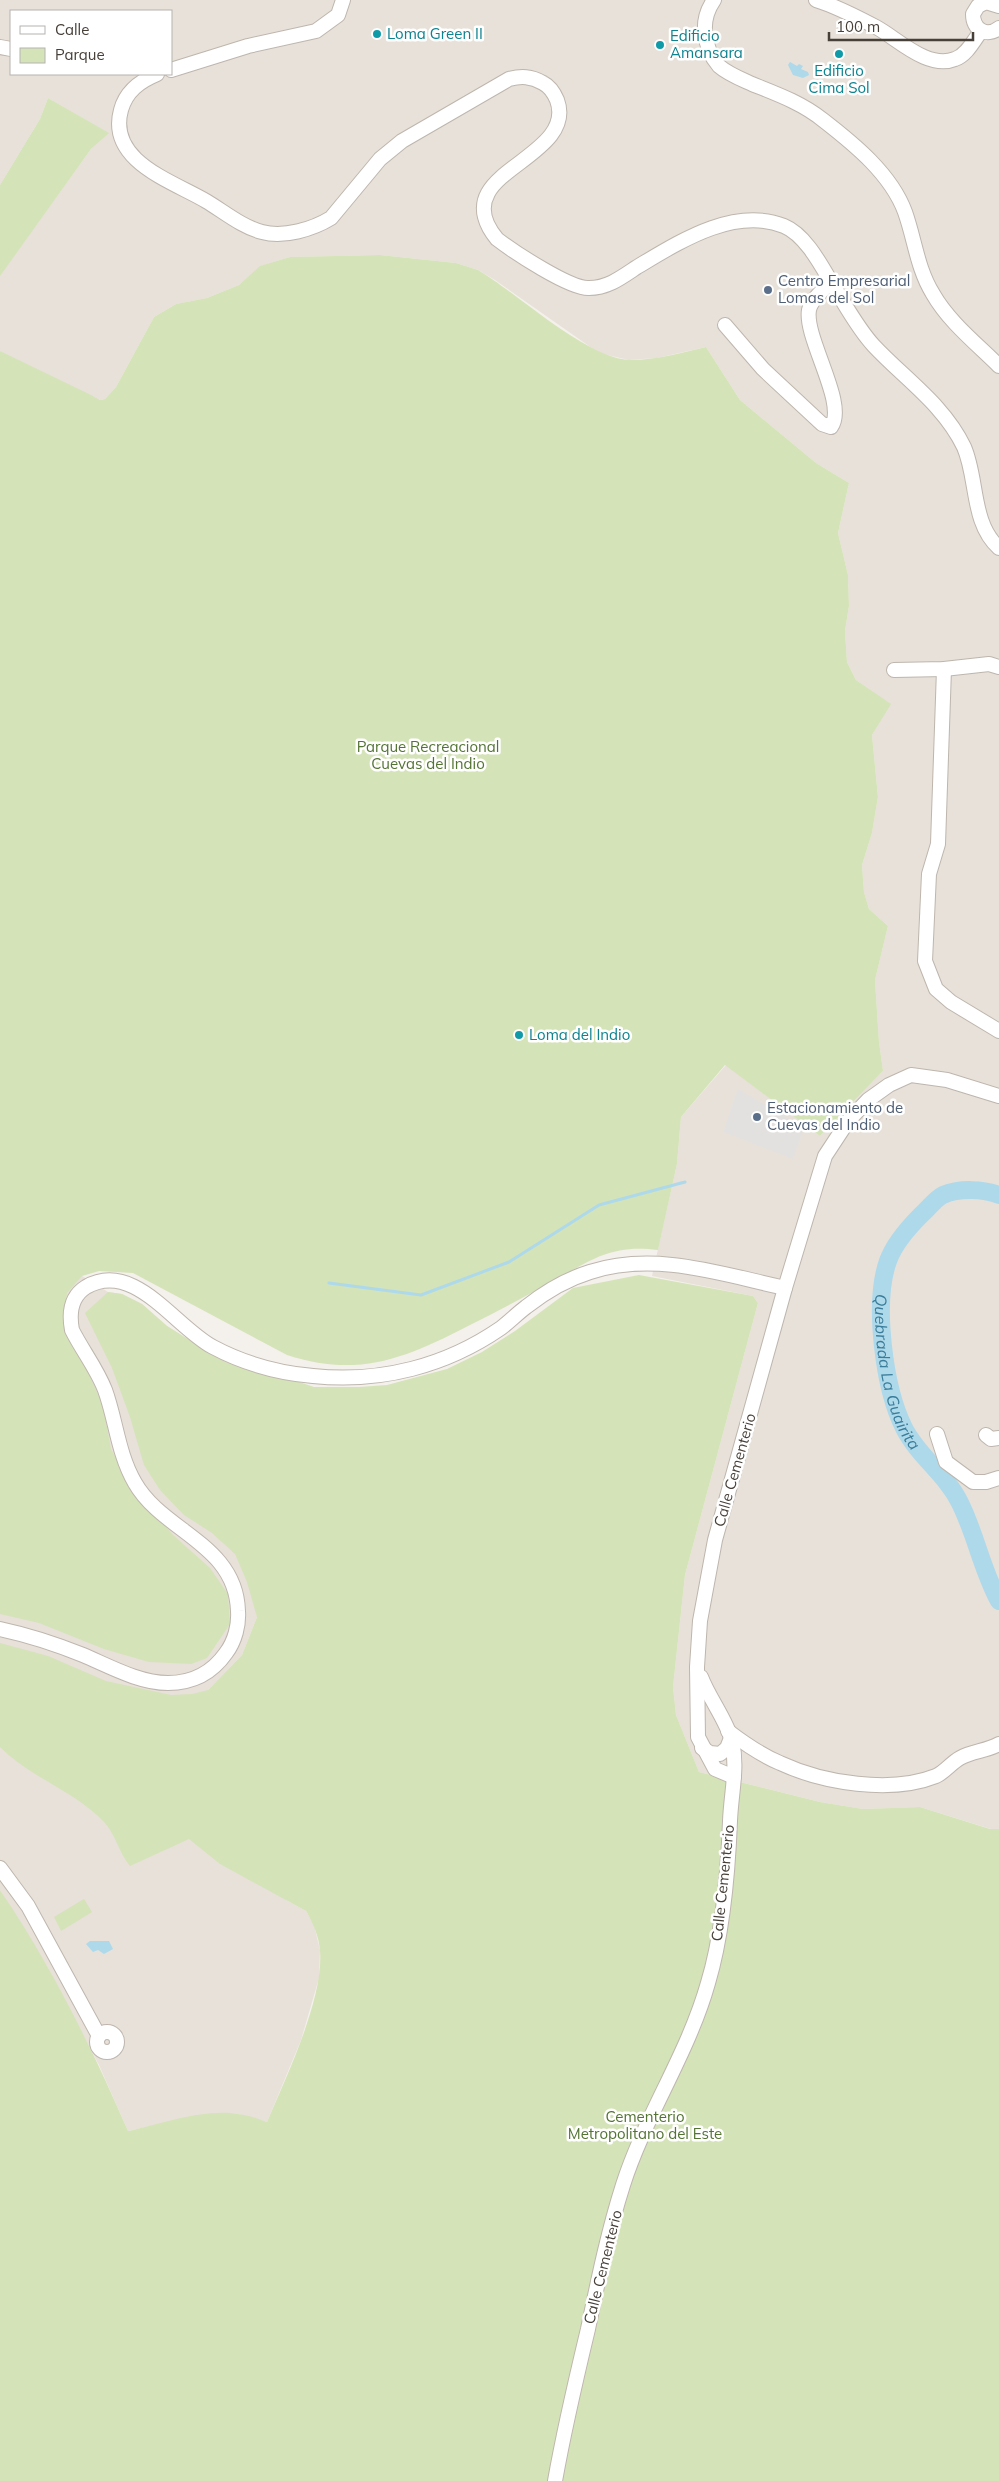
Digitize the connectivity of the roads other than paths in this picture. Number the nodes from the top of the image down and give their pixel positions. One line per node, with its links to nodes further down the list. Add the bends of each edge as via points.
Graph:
1 (343, 0): 8 (street, via 338,16 316,31 248,46)
2 (714, 0): 12 (street, via 706,13 705,29 715,61 728,73 810,111 866,157 902,203 922,274 934,296)
3 (816, 0): 7 (street, via 938,61 959,58)
4 (977, 3): 5 (street, via 990,2); 7 (street, via 973,20)
5 (999, 6)
6 (999, 28): 7 (street)
7 (981, 31)
8 (172, 70)
9 (155, 75): 10 (street, via 136,86 123,103 120,130 127,150 147,168 262,232 303,230 322,224 331,218 380,159 402,141 509,79 528,77 551,89 558,104 559,119 544,142 501,177 488,194 484,206 489,230 505,245 565,281 588,289 608,285 692,235 749,220 785,226 808,244)
10 (831, 282): 11 (street, via 809,309 811,327 834,407 831,427 822,424 763,370); 13 (street, via 872,345 948,419 964,448 979,511 990,540)
11 (725, 325)
12 (999, 366)
13 (999, 548)
14 (999, 667): 15 (street, via 989,664)
15 (944, 669): 16 (street); 17 (street, via 938,844 929,874 925,961 936,988 951,1002)
16 (894, 670)
17 (999, 1031)
18 (999, 1096): 19 (street, Calle Cementerio, via 946,1080 911,1075 889,1084 868,1100 848,1120 825,1156)
19 (785, 1288): 22 (street, via 680,1265 633,1264 606,1268 558,1286 491,1334 444,1359 397,1373 354,1378 312,1376 248,1362 210,1346 134,1286 113,1282 93,1284 84,1288 73,1301 72,1330 104,1389 126,1464 143,1496 212,1551 236,1592 238,1623 228,1650 213,1668 191,1681 173,1683 138,1677 54,1644); 23 (street, Calle Cementerio, via 715,1540 700,1621)
20 (937, 1434): 21 (street, via 946,1462 973,1482)
21 (999, 1478)
22 (0, 1628)
23 (697, 1667): 24 (street); 26 (street, Calle Cementerio, via 698,1737)
24 (730, 1735): 25 (street, via 781,1764 827,1778 863,1784 897,1785 937,1776 960,1758); 26 (street, via 727,1748 720,1754); 27 (street)
25 (999, 1744)
26 (702, 1748): 27 (street, Calle Cementerio, via 715,1769)
27 (734, 1777): 30 (street, Calle Cementerio, via 727,1866 717,1944 708,1984 623,2185 601,2268)
28 (0, 1868): 29 (street, via 28,1906)
29 (99, 2036)
30 (554, 2481)

